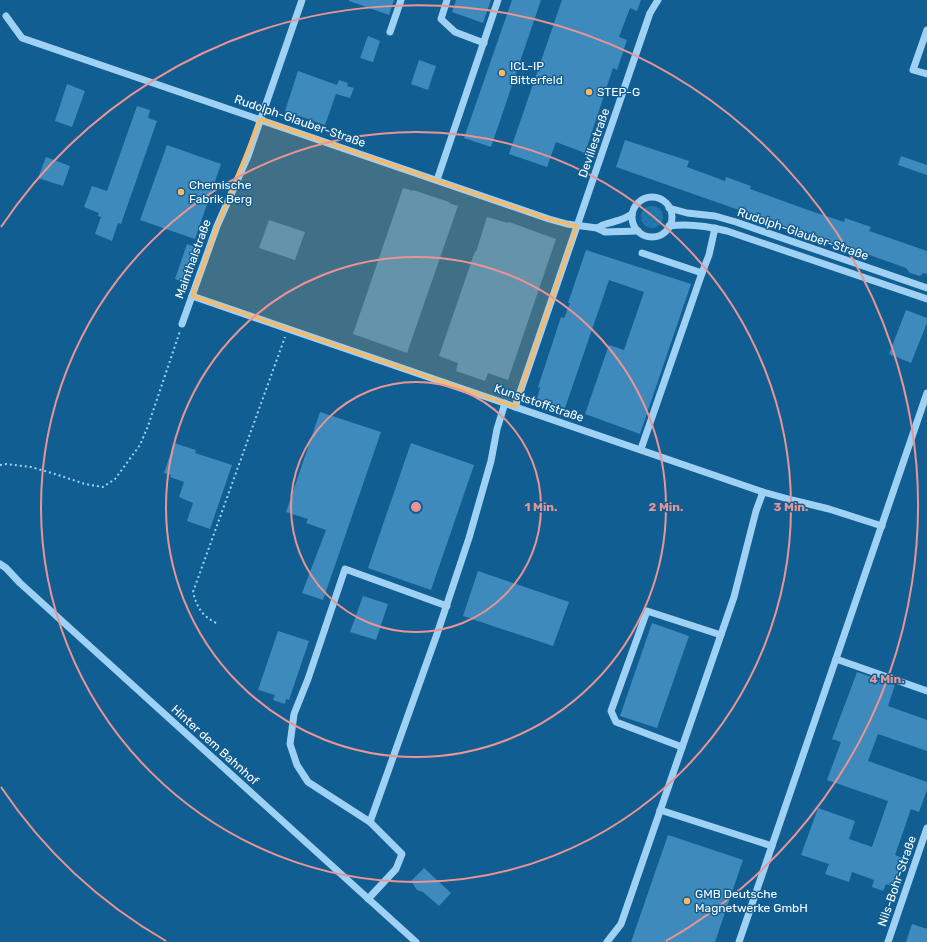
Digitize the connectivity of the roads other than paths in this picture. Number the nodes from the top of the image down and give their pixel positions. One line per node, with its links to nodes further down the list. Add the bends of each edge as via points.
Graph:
1 (302, 0): 11 (street, Mainthalstraße)
2 (401, 0): 8 (street)
3 (447, 0): 9 (street, via 440,19 455,32)
4 (498, 0): 9 (street)
5 (658, 0): 15 (street, Devillestraße, via 650,13)
6 (6, 16): 11 (street, Rudolph-Glauber-Straße, via 22,38)
7 (927, 30): 10 (street, via 913,70)
8 (390, 32)
9 (484, 42): 12 (street)
10 (927, 74)
11 (260, 119): 12 (street, Rudolph-Glauber-Straße); 23 (street, Mainthalstraße, via 243,169 217,226)
12 (437, 180): 15 (street, Rudolph-Glauber-Straße)
13 (669, 208): 14 (street, Rudolph-Glauber-Straße, via 658,198 648,198 636,205); 16 (street, via 672,217); 22 (street, Rudolph-Glauber-Straße, via 736,222)
14 (632, 214): 17 (street, Rudolph-Glauber-Straße); 19 (street, via 632,221)
15 (577, 226): 17 (street, Rudolph-Glauber-Straße); 28 (street, Devillestraße)
16 (669, 226): 18 (street, Rudolph-Glauber-Straße, via 686,224); 19 (street, Rudolph-Glauber-Straße, via 665,232 655,237)
17 (597, 228): 19 (street, Rudolph-Glauber-Straße, via 605,232)
18 (715, 228): 21 (street); 24 (street, Rudolph-Glauber-Straße, via 746,236)
19 (638, 231)
20 (642, 254): 21 (street)
21 (702, 273): 29 (street)
22 (927, 288)
23 (192, 296): 25 (street, Mainthalstraße); 27 (street, Kunststoffstraße)
24 (927, 299)
25 (182, 324)
26 (927, 392): 31 (street)
27 (505, 403): 28 (street, Kunststoffstraße); 33 (street, via 491,461)
28 (516, 406): 29 (street, Kunststoffstraße)
29 (641, 449): 30 (street, Kunststoffstraße)
30 (763, 492): 31 (street, Kunststoffstraße); 34 (street)
31 (882, 526): 35 (street)
32 (0, 564): 42 (street, Hinter dem Bahnhof)
33 (447, 606): 39 (street); 39 (street, via 345,569 294,714 290,744 297,765 308,782)
34 (721, 635): 37 (street); 37 (street, via 647,611 611,711 616,722)
35 (836, 659): 36 (street); 41 (street)
36 (927, 691)
37 (682, 747): 38 (street)
38 (660, 810): 41 (street); 44 (street, via 621,924)
39 (370, 822): 42 (street, via 402,854 396,869)
40 (927, 828): 46 (street, Nils-Bohr-Straße)
41 (772, 846): 45 (street)
42 (368, 898): 43 (street, Hinter dem Bahnhof)
43 (416, 942)
44 (608, 942)
45 (739, 942)
46 (888, 942)

